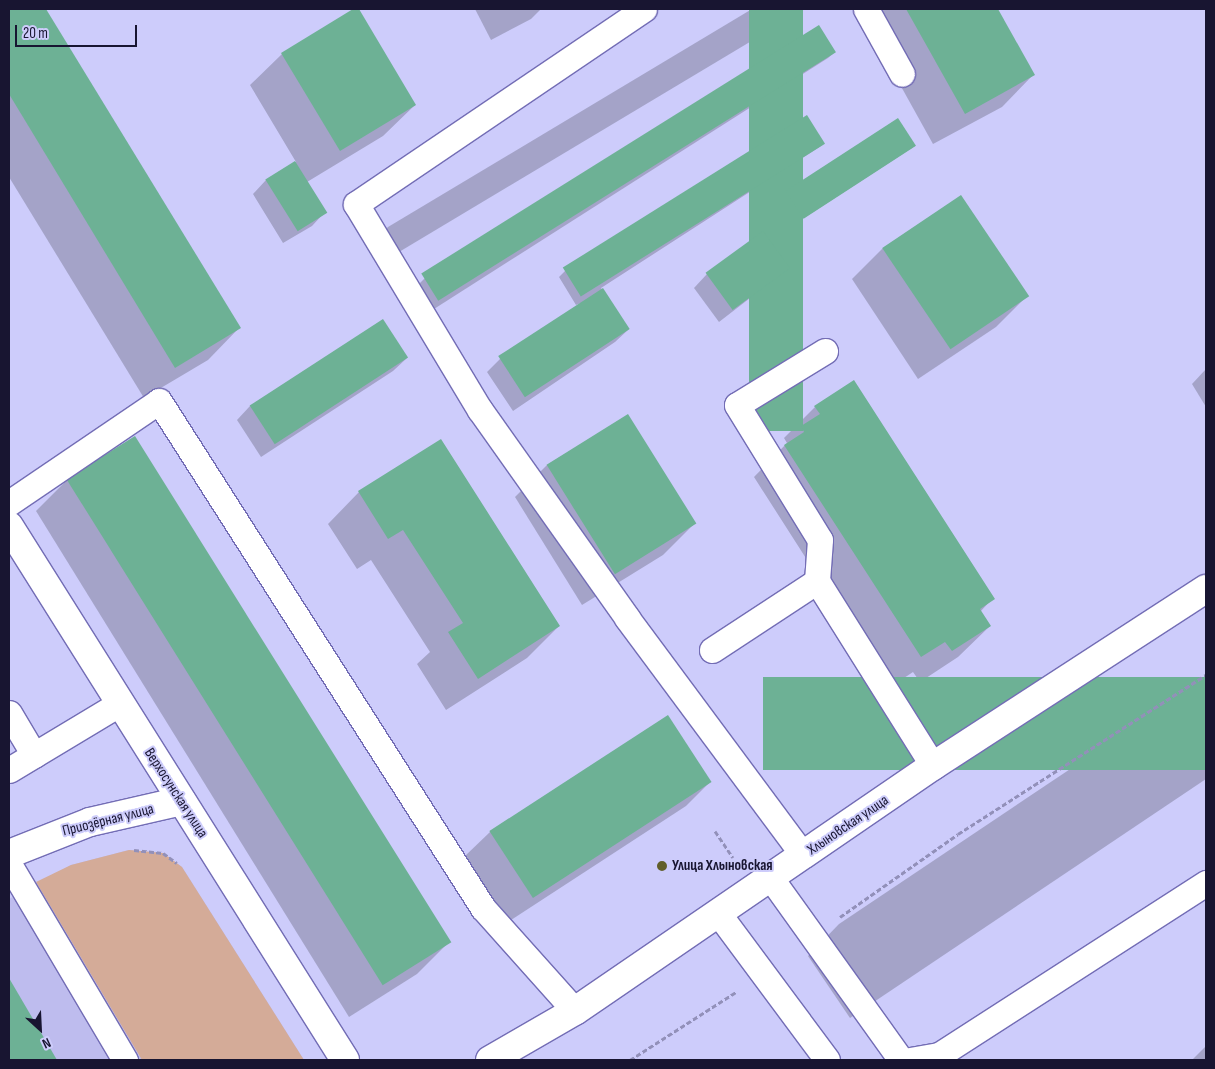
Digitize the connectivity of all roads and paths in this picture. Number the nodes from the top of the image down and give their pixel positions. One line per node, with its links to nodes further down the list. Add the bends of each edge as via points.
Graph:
1 (644, 9): 21 (lane, via 356,204 480,410 627,618)
2 (866, 9): 3 (lane)
3 (902, 74)
4 (825, 351): 7 (lane, via 737,405 820,540)
5 (9, 503): 28 (lane, via 159,401 483,908)
6 (9, 526): 11 (street, Верхосунская улица)
7 (818, 581): 9 (lane); 14 (lane)
8 (1206, 589): 14 (street, Хлыновская улица)
9 (712, 650)
10 (1206, 675): 18 (path)
11 (119, 704): 13 (lane); 16 (street, Верхосунская улица)
12 (9, 713): 13 (lane)
13 (34, 755): 15 (lane)
14 (933, 766): 21 (street, Хлыновская улица)
15 (9, 770)
16 (182, 801): 20 (street, Приозёрная улица, via 90,822); 30 (street, Верхосунская улица)
17 (715, 831): 22 (path)
18 (958, 834)
19 (129, 850): 24 (path, via 163,853)
20 (9, 854)
21 (802, 856): 25 (street, Хлыновская улица)
22 (734, 858)
23 (9, 864): 29 (lane)
24 (182, 867)
25 (770, 877): 27 (street, Хлыновская улица); 33 (lane)
26 (1206, 883): 34 (lane, via 939,1055)
27 (718, 913): 28 (street, Хлыновская улица); 32 (lane)
28 (575, 1011): 31 (street, Хлыновская улица)
29 (125, 1060)
30 (345, 1060)
31 (490, 1060)
32 (827, 1060)
33 (901, 1060)
34 (910, 1060)

